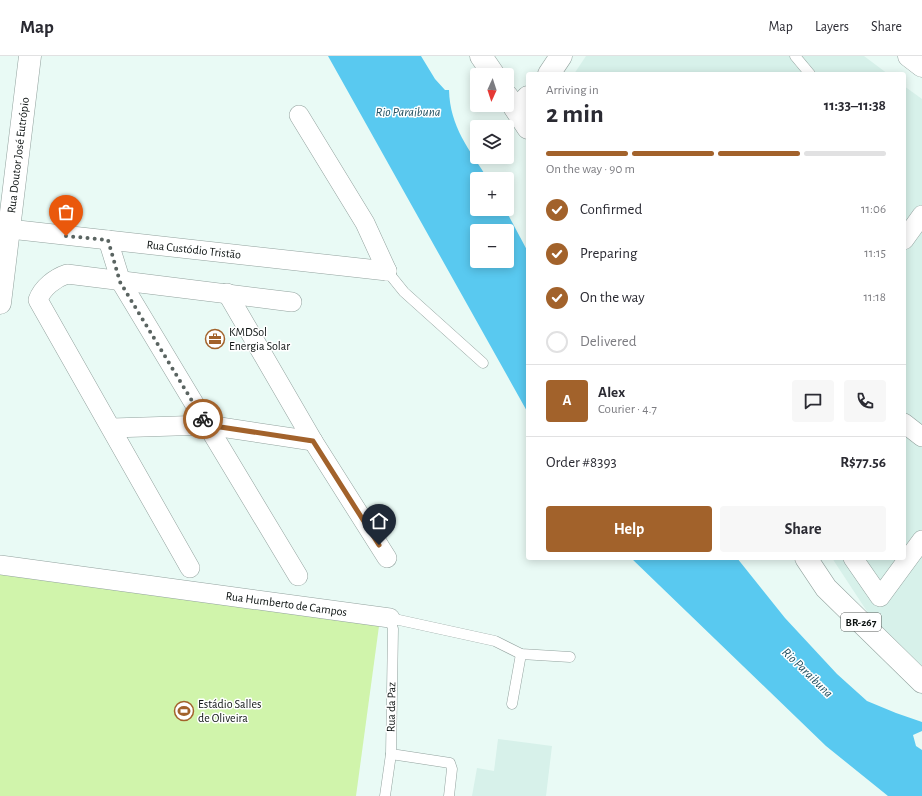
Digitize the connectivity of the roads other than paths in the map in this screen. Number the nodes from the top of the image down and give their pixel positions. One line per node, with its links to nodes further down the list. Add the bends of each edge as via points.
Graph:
1 (30, 56): 14 (main road, Rua Doutor José Eutrópio)
2 (481, 56): 7 (main road)
3 (562, 56): 8 (main road)
4 (795, 56): 9 (lane)
5 (909, 56): 6 (main road)
6 (922, 66)
7 (489, 68)
8 (550, 72)
9 (808, 72)
10 (517, 100): 12 (main road)
11 (299, 115): 17 (street, via 365,223)
12 (526, 123)
13 (922, 215): 15 (street)
14 (5, 228): 16 (street, Rua Custódio Tristão); 20 (main road, Rua Doutor José Eutrópio)
15 (906, 237)
16 (108, 240): 17 (street, Rua Custódio Tristão); 18 (street)
17 (387, 271): 22 (lane, via 404,292)
18 (120, 282): 19 (street); 23 (street); 25 (street, via 67,274 58,277 41,292 38,300)
19 (227, 293): 21 (street); 27 (street)
20 (0, 302)
21 (292, 302)
22 (483, 363)
23 (207, 425): 25 (street); 27 (street); 34 (street)
24 (906, 425): 26 (street)
25 (112, 428): 33 (street)
26 (922, 437)
27 (313, 441): 29 (street)
28 (922, 540): 31 (street, via 880,597)
29 (387, 558)
30 (807, 560): 38 (main road, BR-267, via 826,588)
31 (854, 560)
32 (0, 565): 35 (street, Rua Humberto de Campos)
33 (190, 568)
34 (298, 576)
35 (390, 618): 36 (lane, Rua Humberto de Campos, via 495,640); 40 (lane, Rua da Paz, via 393,629)
36 (521, 654): 37 (lane, Rua Humberto de Campos); 39 (lane)
37 (570, 657)
38 (922, 682)
39 (512, 704)
40 (391, 754): 41 (lane, Rua da Paz); 42 (lane, via 450,763 452,769)
41 (385, 796)
42 (449, 796)

